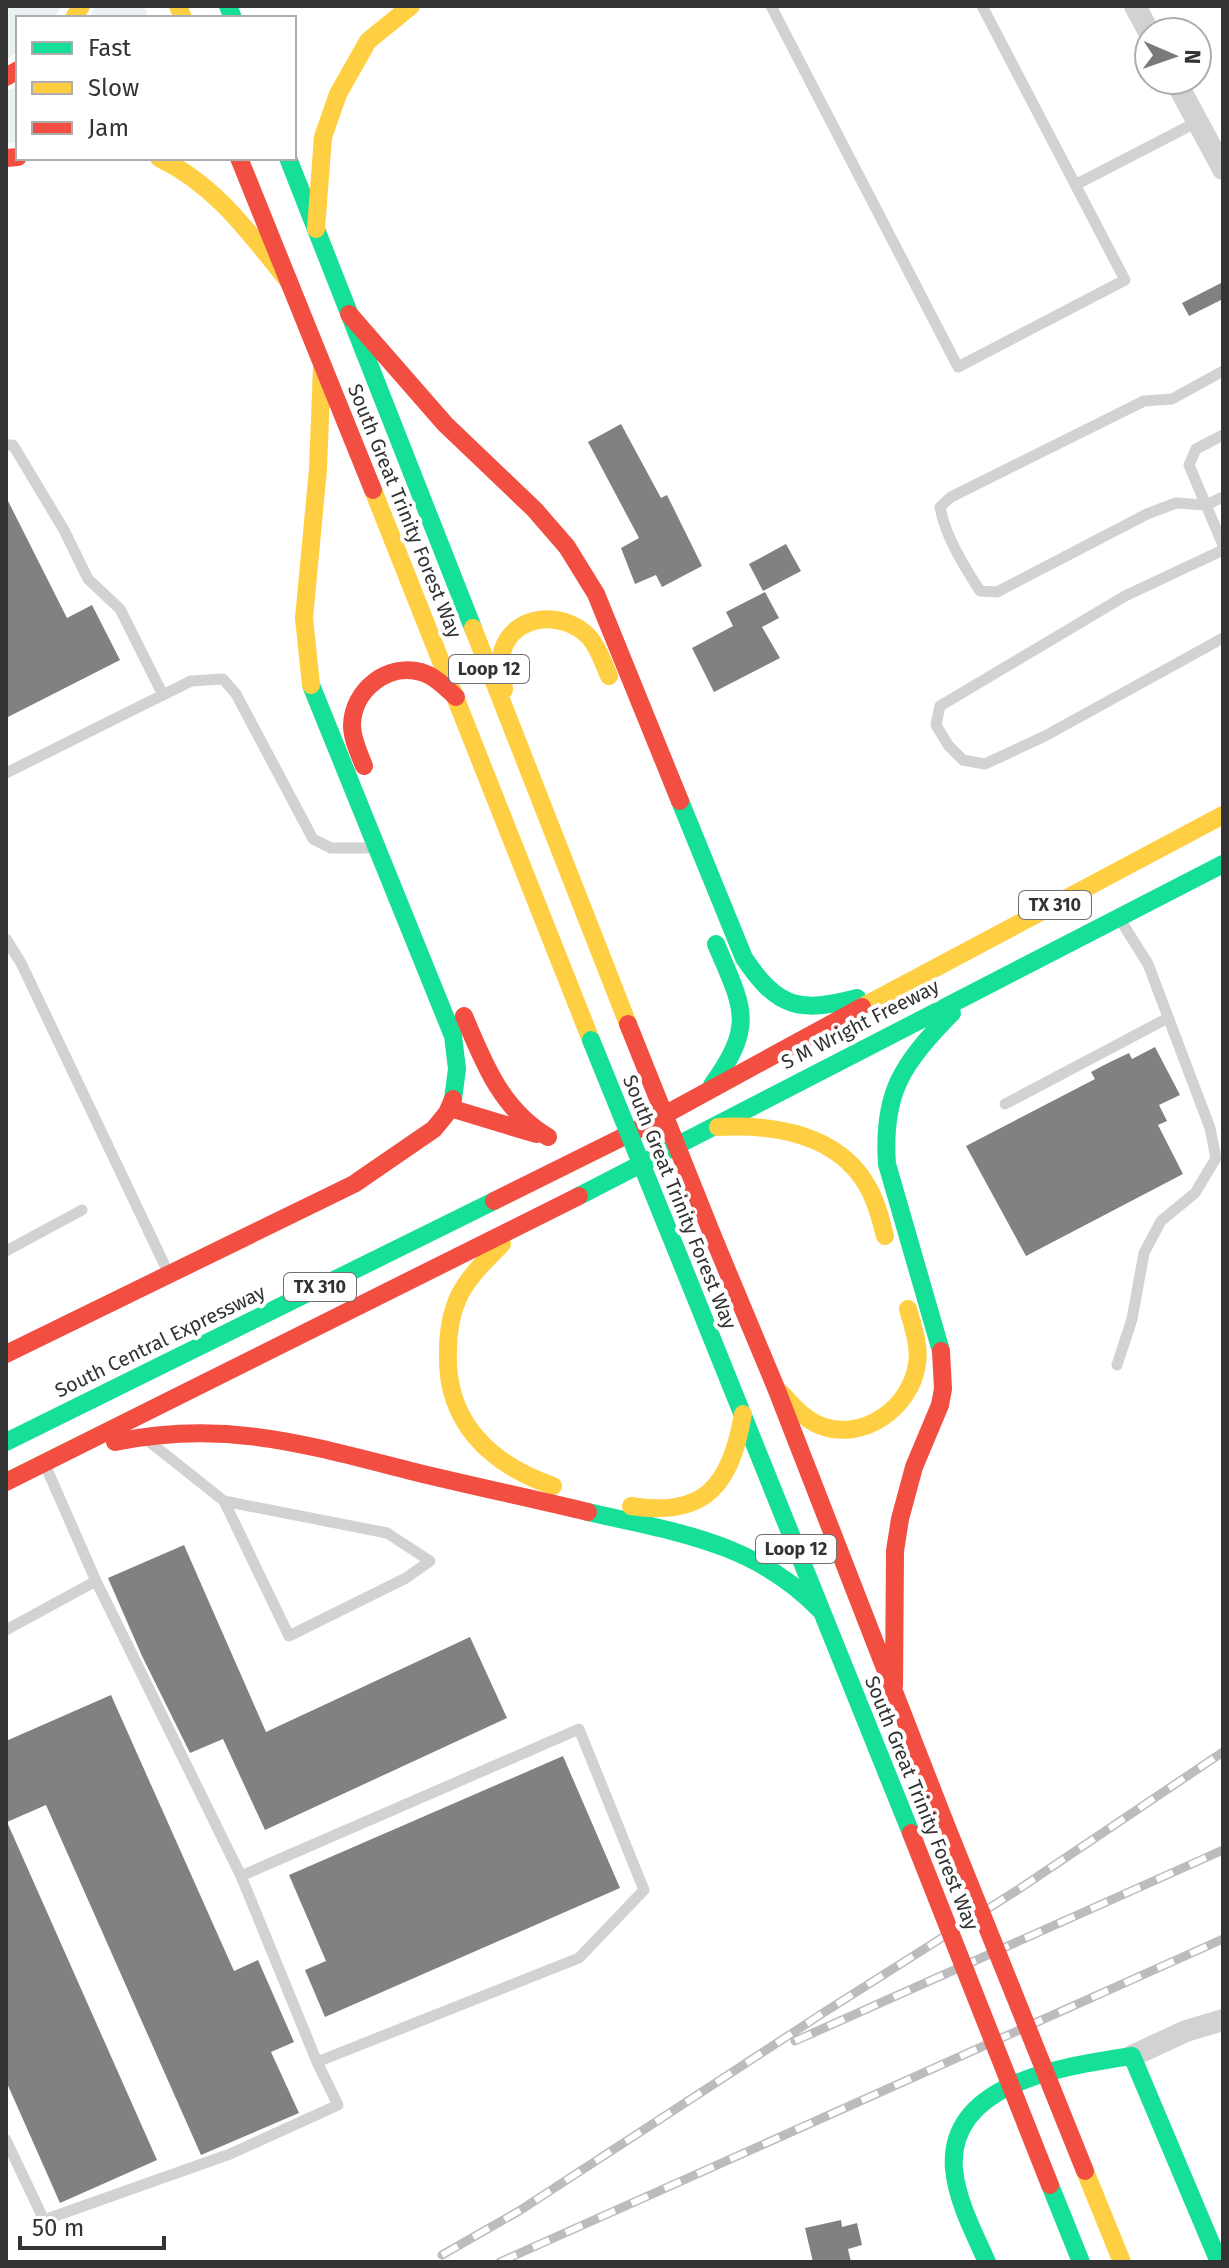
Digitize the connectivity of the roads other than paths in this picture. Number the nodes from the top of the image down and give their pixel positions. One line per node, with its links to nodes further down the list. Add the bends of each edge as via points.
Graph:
1 (411, 6): 11 (main road, via 368,41 338,94 323,137)
2 (771, 6): 10 (lane, via 958,367 1125,280)
3 (982, 6): 10 (lane)
4 (1183, 96): 5 (street)
5 (1197, 122): 6 (street); 10 (lane)
6 (1220, 158)
7 (163, 160): 12 (main road, via 212,189)
8 (240, 160): 12 (main road, South Great Trinity Forest Way / Loop 12)
9 (289, 160): 11 (main road, South Great Trinity Forest Way / Loop 12)
10 (1077, 184)
11 (316, 229): 13 (main road, South Great Trinity Forest Way / Loop 12)
12 (289, 282): 14 (main road, South Great Trinity Forest Way / Loop 12)
13 (349, 314): 25 (main road, South Great Trinity Forest Way / Loop 12); 35 (main road, via 440,420 535,507 581,563 744,958 757,978 774,994 817,1007)
14 (322, 367): 24 (main road, South Great Trinity Forest Way / Loop 12); 29 (main road, via 303,605 305,659 311,687)
15 (1223, 371): 19 (lane, via 1172,399 1144,401 940,507 967,572 980,591 997,592 1147,514 1176,503)
16 (1223, 435): 19 (lane, via 1196,449 1189,465)
17 (6, 445): 22 (lane, via 13,445 88,579 120,609)
18 (1223, 497): 19 (lane)
19 (1206, 505): 20 (lane)
20 (1223, 548): 21 (lane, via 1017,658 940,706 936,725 963,760 985,764)
21 (1223, 638)
22 (163, 695): 26 (lane); 29 (lane, via 191,681 223,679 313,839 331,848)
23 (617, 696): 25 (main road, via 589,636 575,624 542,617 525,622 506,642 501,656)
24 (457, 698): 27 (main road, via 422,672 406,670 376,679 364,691 352,724); 57 (main road, South Great Trinity Forest Way / Loop 12, bridge)
25 (506, 711): 56 (main road, South Great Trinity Forest Way / Loop 12, bridge)
26 (6, 773)
27 (368, 776)
28 (1223, 815): 35 (main road, S M Wright Freeway / TX 310)
29 (376, 848): 40 (main road, via 453,1036)
30 (1223, 864): 31 (main road, S M Wright Freeway / TX 310)
31 (1118, 917): 36 (main road, S M Wright Freeway / TX 310); 37 (lane, via 1148,964)
32 (425, 918): 38 (main road)
33 (708, 924): 39 (main road, via 737,995 743,1027 733,1057)
34 (6, 939): 52 (lane)
35 (896, 989): 39 (main road, S M Wright Freeway / TX 310)
36 (977, 989): 42 (main road, S M Wright Freeway / TX 310); 66 (main road, via 908,1059 885,1117 887,1164 941,1352 943,1380 940,1405 914,1467 900,1519 893,1582)
37 (1168, 1018): 41 (lane); 55 (lane, via 1210,1128 1216,1158 1195,1193 1161,1221 1144,1253)
38 (476, 1046): 40 (main road); 44 (main road, via 515,1115 534,1131)
39 (708, 1089): 43 (main road, S M Wright Freeway / TX 310)
40 (466, 1100): 44 (main road); 45 (main road); 47 (main road, via 417,1144 379,1163)
41 (1005, 1104)
42 (705, 1129): 49 (main road, S M Wright Freeway / TX 310); 50 (main road, via 769,1126 793,1131 833,1151 865,1182)
43 (635, 1131): 44 (main road); 59 (main road, South Central Expressway / TX 310)
44 (561, 1138)
45 (443, 1146)
46 (423, 1160): 47 (main road, via 384,1179)
47 (354, 1184): 52 (main road)
48 (82, 1210): 51 (lane)
49 (518, 1227): 57 (main road, via 460,1293 447,1349 456,1406 471,1434 495,1458 529,1480 640,1509 672,1508 702,1499 717,1486 730,1468); 60 (main road, TX 310)
50 (889, 1246)
51 (6, 1251)
52 (169, 1274): 54 (main road)
53 (902, 1290): 56 (main road, via 915,1333 917,1366 911,1385 887,1416 854,1429 823,1427 803,1417)
54 (6, 1354)
55 (1117, 1365)
56 (776, 1388): 66 (main road, South Great Trinity Forest Way / Loop 12)
57 (743, 1414): 64 (main road, South Great Trinity Forest Way / Loop 12)
58 (141, 1435): 60 (main road); 62 (lane); 64 (main road, via 181,1430 271,1438 706,1539 775,1569)
59 (6, 1442)
60 (47, 1462): 61 (main road, TX 310); 63 (lane)
61 (6, 1482)
62 (224, 1501): 62 (lane, via 289,1636 430,1561 387,1533)
63 (96, 1581): 65 (lane); 67 (lane)
64 (820, 1610): 73 (main road, South Great Trinity Forest Way / Loop 12, bridge)
65 (6, 1630)
66 (894, 1686): 74 (main road, South Great Trinity Forest Way / Loop 12, bridge)
67 (241, 1876): 70 (lane); 70 (lane, via 579,1729 644,1890 579,1958)
68 (1223, 2020): 69 (street)
69 (1132, 2056): 72 (main road, via 1074,2065 995,2092 967,2115 955,2137 953,2166); 75 (main road)
70 (317, 2062): 71 (lane, via 338,2105 230,2154 44,2220)
71 (6, 2140)
72 (987, 2262)
73 (1081, 2262)
74 (1122, 2262)
75 (1219, 2262)

